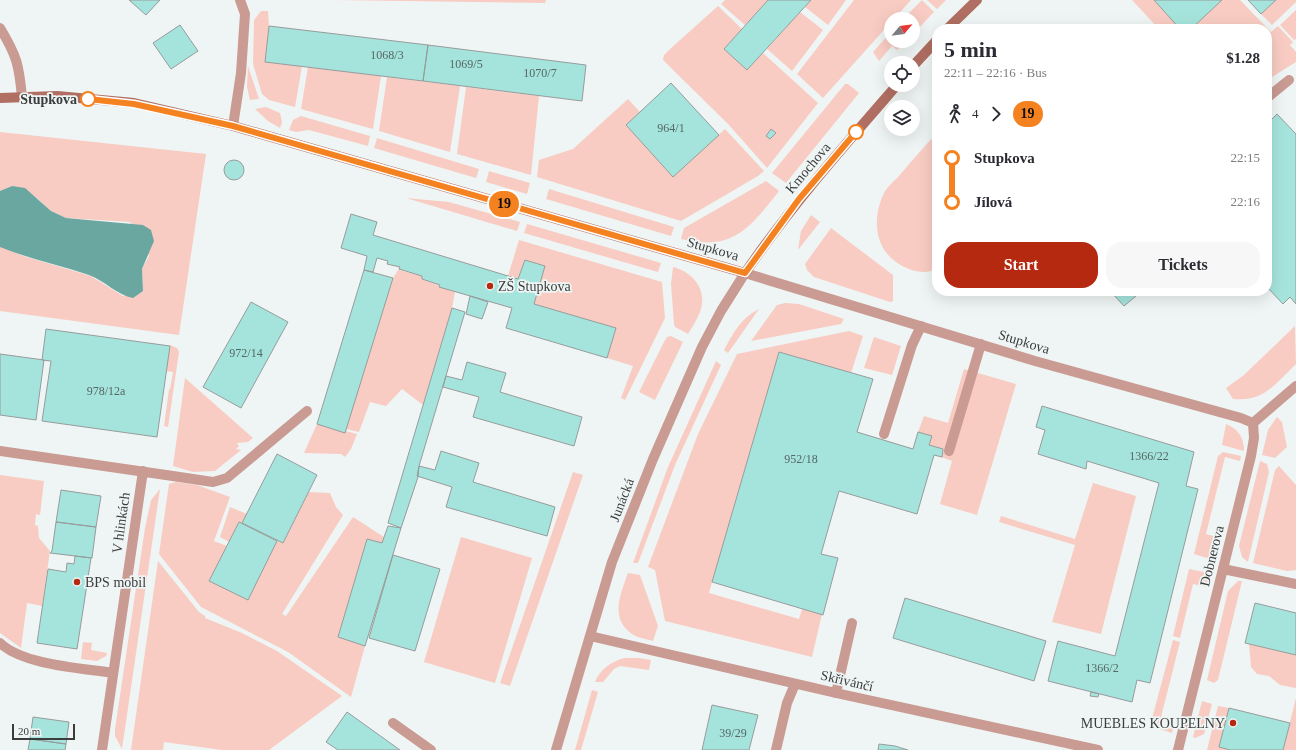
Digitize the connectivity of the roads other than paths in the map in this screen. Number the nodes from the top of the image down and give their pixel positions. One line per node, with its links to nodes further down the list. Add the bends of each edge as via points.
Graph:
1 (240, 0): 12 (street, via 245,14 241,73)
2 (977, 0): 3 (street)
3 (953, 24)
4 (0, 28): 10 (street, via 13,49 19,67)
5 (932, 45): 6 (street)
6 (920, 58)
7 (1289, 80): 9 (street)
8 (891, 92): 13 (street, Kmochova, via 799,199)
9 (1272, 94)
10 (22, 97): 11 (street, Stupkova); 12 (street, Stupkova, via 57,96 134,104)
11 (0, 98)
12 (233, 126): 13 (street, Stupkova)
13 (745, 273): 14 (street, Stupkova); 26 (street, Junácká, via 702,347 670,416 612,562)
14 (921, 326): 15 (street, Stupkova); 19 (street, via 912,345)
15 (981, 344): 18 (street, Stupkova); 21 (street)
16 (1296, 387): 18 (street)
17 (307, 411): 22 (street, via 227,478 213,482)
18 (1253, 423): 23 (street, Dobnerova, via 1251,456)
19 (884, 434)
20 (0, 451): 22 (street)
21 (949, 451)
22 (143, 471): 28 (street, V hlinkách)
23 (1223, 569): 24 (street); 37 (street, Dobnerova)
24 (1296, 584)
25 (852, 623): 30 (street)
26 (590, 636): 29 (street, Skřivánčí); 34 (street, Junácká)
27 (0, 643): 28 (street, via 27,659)
28 (113, 673): 32 (street, V hlinkách)
29 (794, 684): 30 (street, Skřivánčí); 35 (street)
30 (836, 693): 36 (street, Skřivánčí)
31 (393, 723): 33 (street)
32 (102, 750)
33 (431, 750)
34 (556, 750)
35 (776, 750)
36 (1098, 750)
37 (1178, 750)

